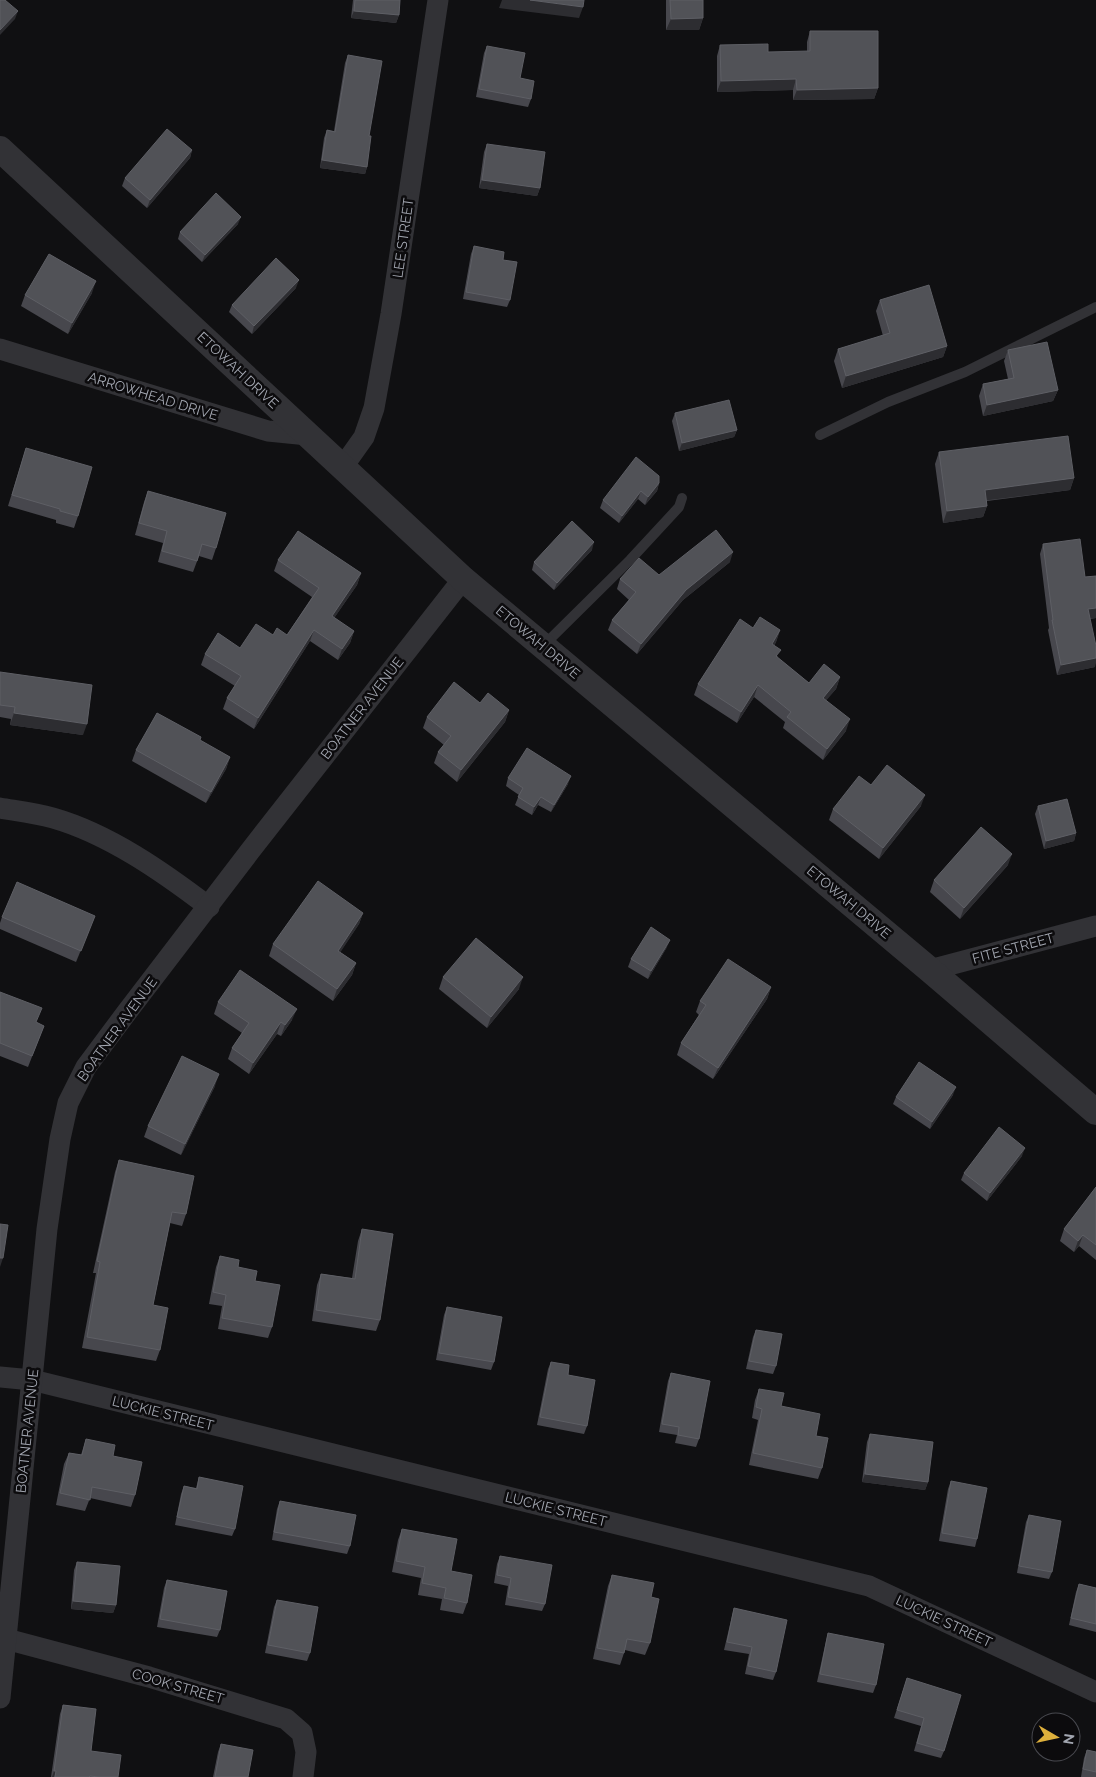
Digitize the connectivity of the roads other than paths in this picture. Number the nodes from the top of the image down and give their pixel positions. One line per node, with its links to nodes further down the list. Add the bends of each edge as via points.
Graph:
1 (438, 0): 7 (street, LEE STREET, via 392,314 374,408 364,437)
2 (0, 149): 5 (street, ETOWAH DRIVE)
3 (1096, 307): 6 (lane, via 965,372 888,402)
4 (0, 348): 5 (street, ARROWHEAD DRIVE, via 268,432)
5 (308, 435): 7 (street, ETOWAH DRIVE)
6 (820, 435)
7 (342, 468): 9 (street, ETOWAH DRIVE)
8 (682, 498): 10 (lane, via 679,507 630,560)
9 (463, 579): 10 (street, ETOWAH DRIVE); 12 (street, BOATNER AVENUE)
10 (542, 646): 14 (street, ETOWAH DRIVE)
11 (0, 808): 12 (street, via 54,818 86,830 151,866)
12 (208, 907): 17 (street, BOATNER AVENUE, via 86,1067 68,1103 48,1229)
13 (1096, 926): 14 (street, FITE STREET)
14 (930, 970): 15 (street, ETOWAH DRIVE)
15 (1096, 1112)
16 (0, 1377): 17 (street, LUCKIE STREET)
17 (32, 1380): 18 (street, BOATNER AVENUE); 19 (street, LUCKIE STREET, via 869,1586)
18 (6, 1639): 20 (street, BOATNER AVENUE); 21 (street, COOK STREET, via 149,1677 286,1719 302,1733 306,1752)
19 (1096, 1692)
20 (0, 1698)
21 (303, 1777)

